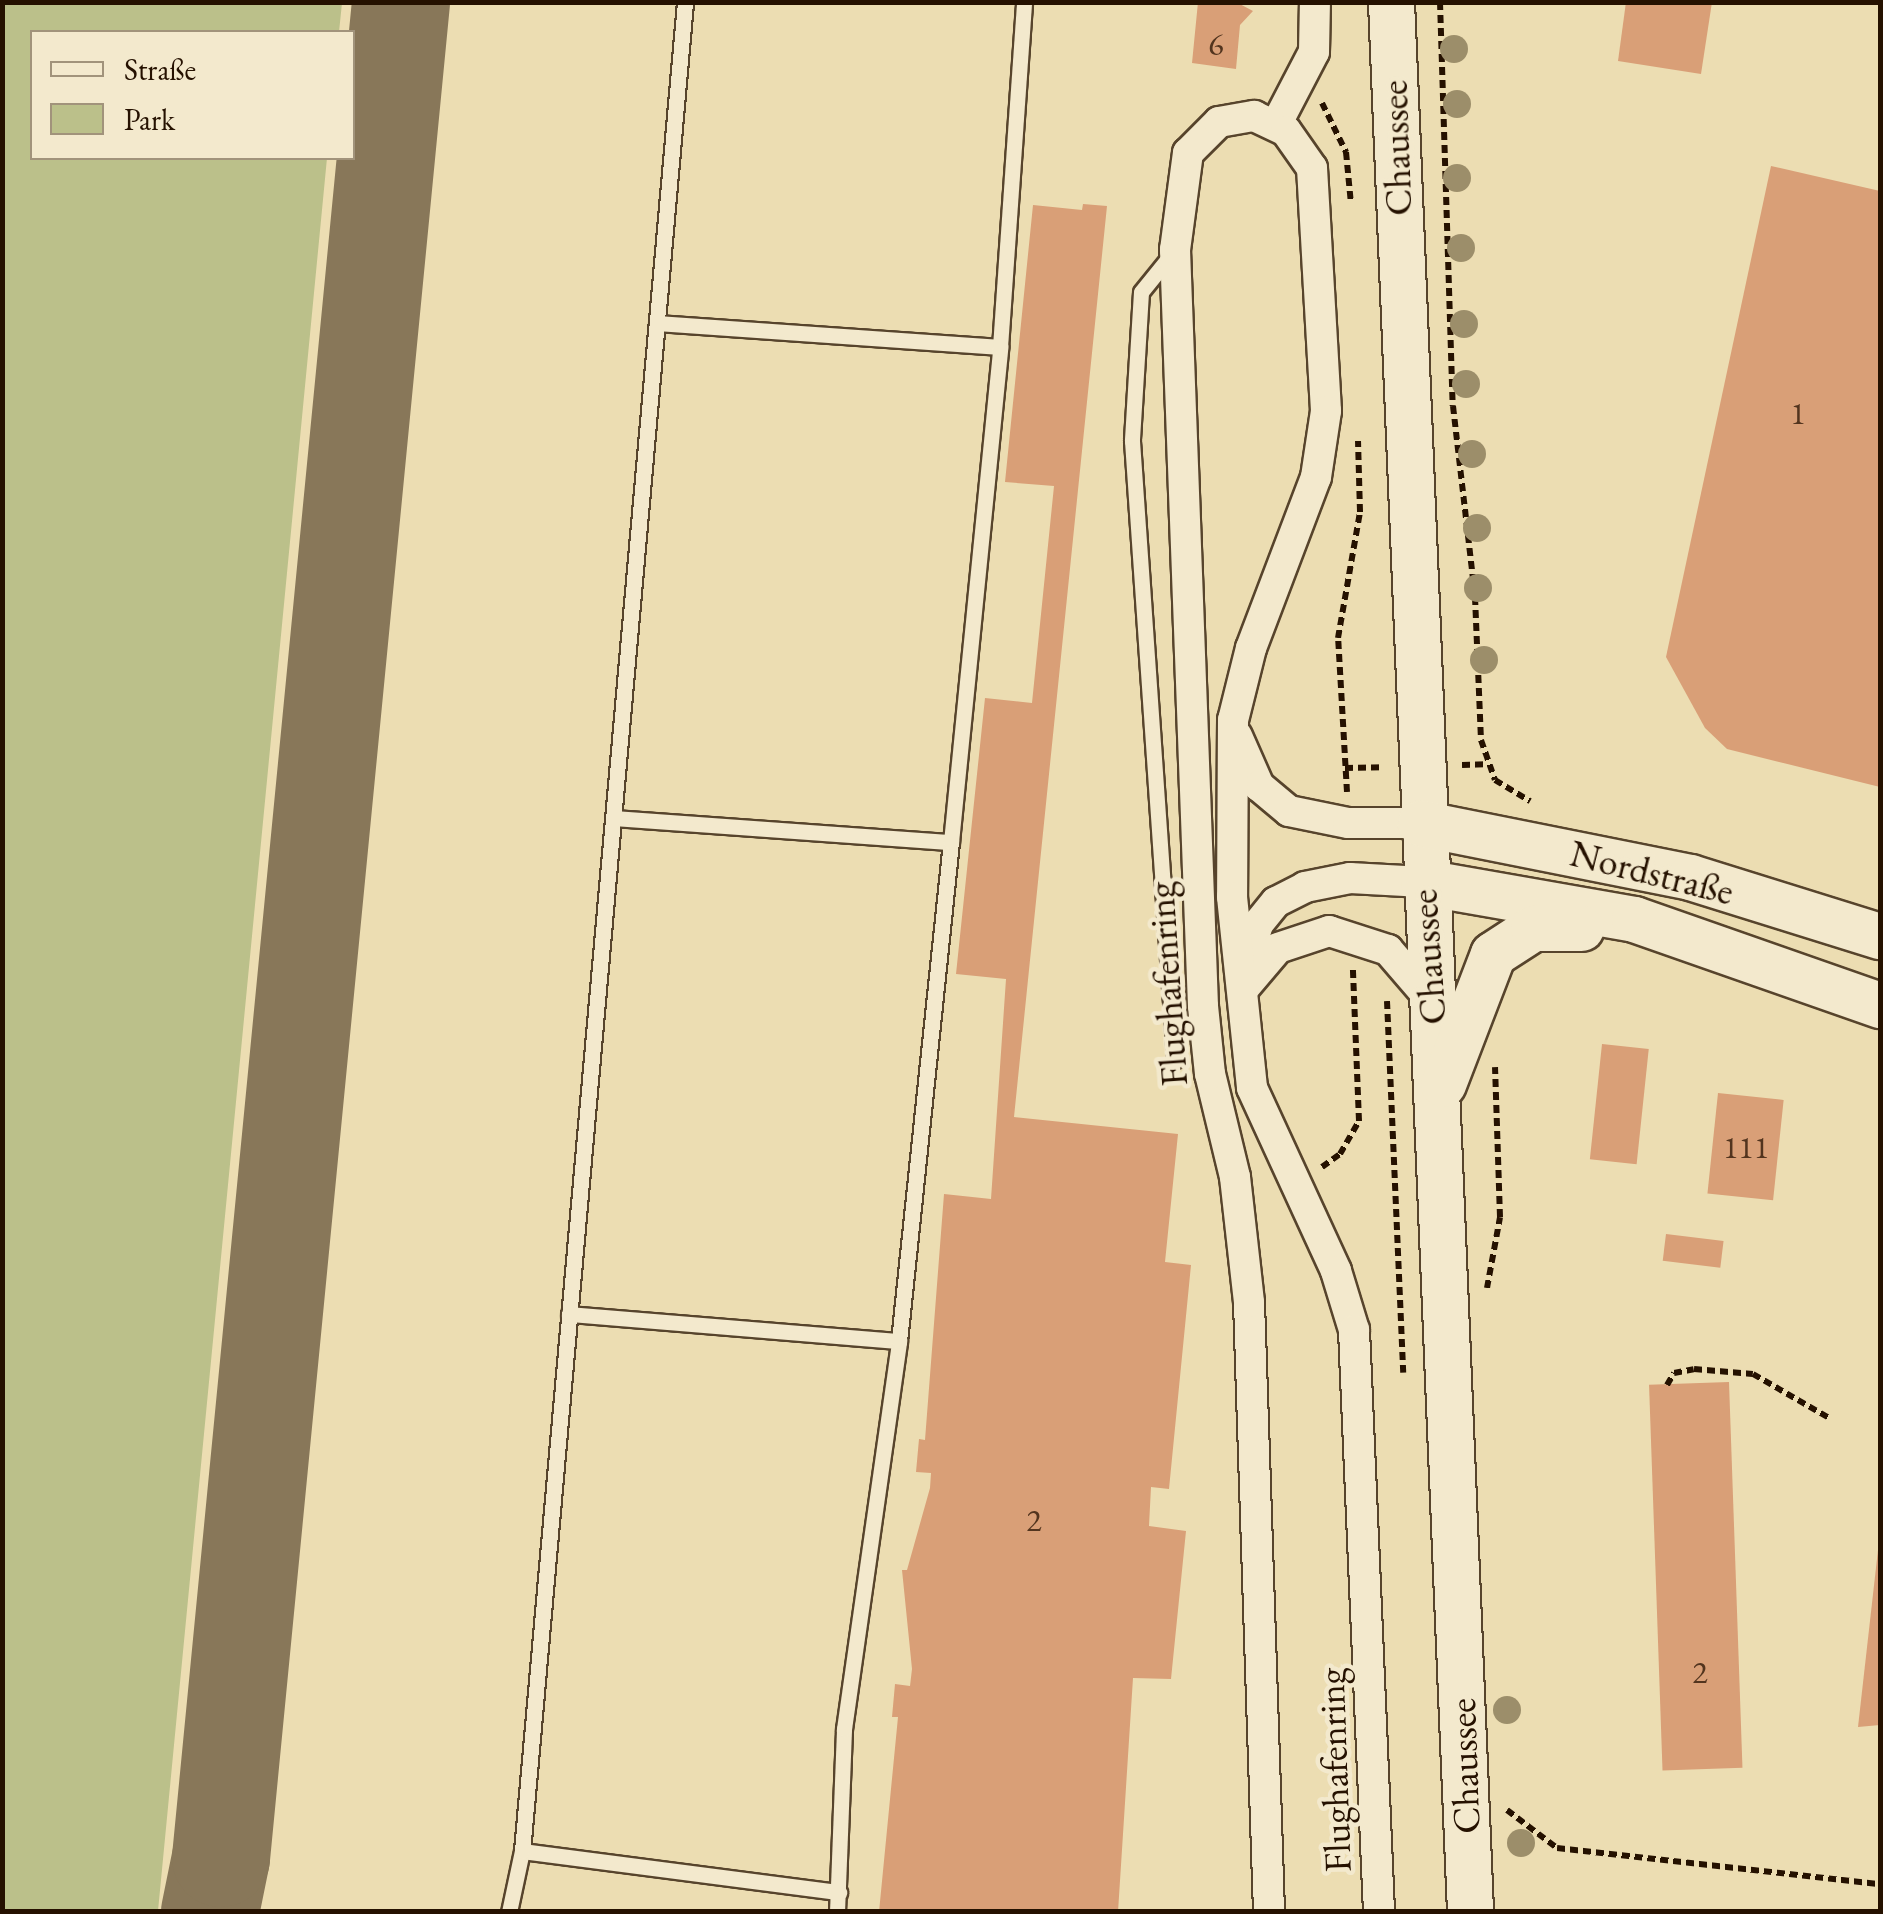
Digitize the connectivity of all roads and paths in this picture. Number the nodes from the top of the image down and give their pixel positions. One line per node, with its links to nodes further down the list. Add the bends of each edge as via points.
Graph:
1 (685, 2): 8 (lane)
2 (1024, 2): 9 (lane)
3 (1315, 2): 6 (street, via 1314,52)
4 (1391, 2): 13 (main road, Chaussee)
5 (1440, 2): 11 (path, via 1453,406 1474,596 1481,740 1485,764)
6 (1278, 123): 7 (street, Flughafenring, via 1235,116 1197,141 1182,169); 10 (street, Flughafenring, via 1307,155 1317,191 1324,444 1251,648)
7 (1175, 250): 23 (lane, via 1141,292 1132,441); 37 (street, Flughafenring, via 1203,1006 1210,1074 1235,1176 1249,1302)
8 (657, 324): 9 (lane); 12 (lane)
9 (1000, 347): 14 (lane)
10 (1233, 720): 13 (street, via 1248,770 1289,811 1348,822); 19 (street, Flughafenring, via 1232,896)
11 (1513, 794)
12 (614, 818): 14 (lane); 27 (lane)
13 (1420, 823): 15 (main road, Chaussee); 17 (main road, Nordstraße, via 1690,877)
14 (951, 842): 28 (lane)
15 (1423, 882): 18 (main road, Nordstraße, via 1596,910); 19 (street, Flughafenring, via 1338,880 1276,902 1248,950); 20 (main road, Chaussee)
16 (1352, 936): 19 (street, Flughafenring, via 1293,938); 20 (street, Flughafenring, via 1402,960); 25 (path, via 1359,1121 1340,1154)
17 (1880, 936)
18 (1702, 945): 21 (main road, Nordstraße); 24 (main road, Nordstraße, via 1569,926 1518,934 1482,971)
19 (1244, 988): 38 (street, Flughafenring, via 1252,1088 1336,1271 1354,1330)
20 (1431, 1000): 24 (main road, Chaussee)
21 (1880, 1006)
22 (1494, 1048): 26 (path, via 1500,1218)
23 (1176, 1061)
24 (1437, 1097): 39 (main road, Chaussee)
25 (1310, 1173)
26 (1486, 1306)
27 (570, 1314): 28 (lane); 32 (lane)
28 (899, 1341): 34 (lane, via 844,1729)
29 (1667, 1385): 30 (path, via 1674,1373 1694,1369 1752,1374)
30 (1831, 1419)
31 (1506, 1790): 33 (path, via 1507,1810 1557,1848)
32 (522, 1851): 34 (lane); 35 (lane)
33 (1880, 1884)
34 (838, 1892): 36 (lane)
35 (509, 1912)
36 (838, 1912)
37 (1268, 1912)
38 (1379, 1912)
39 (1470, 1912)

